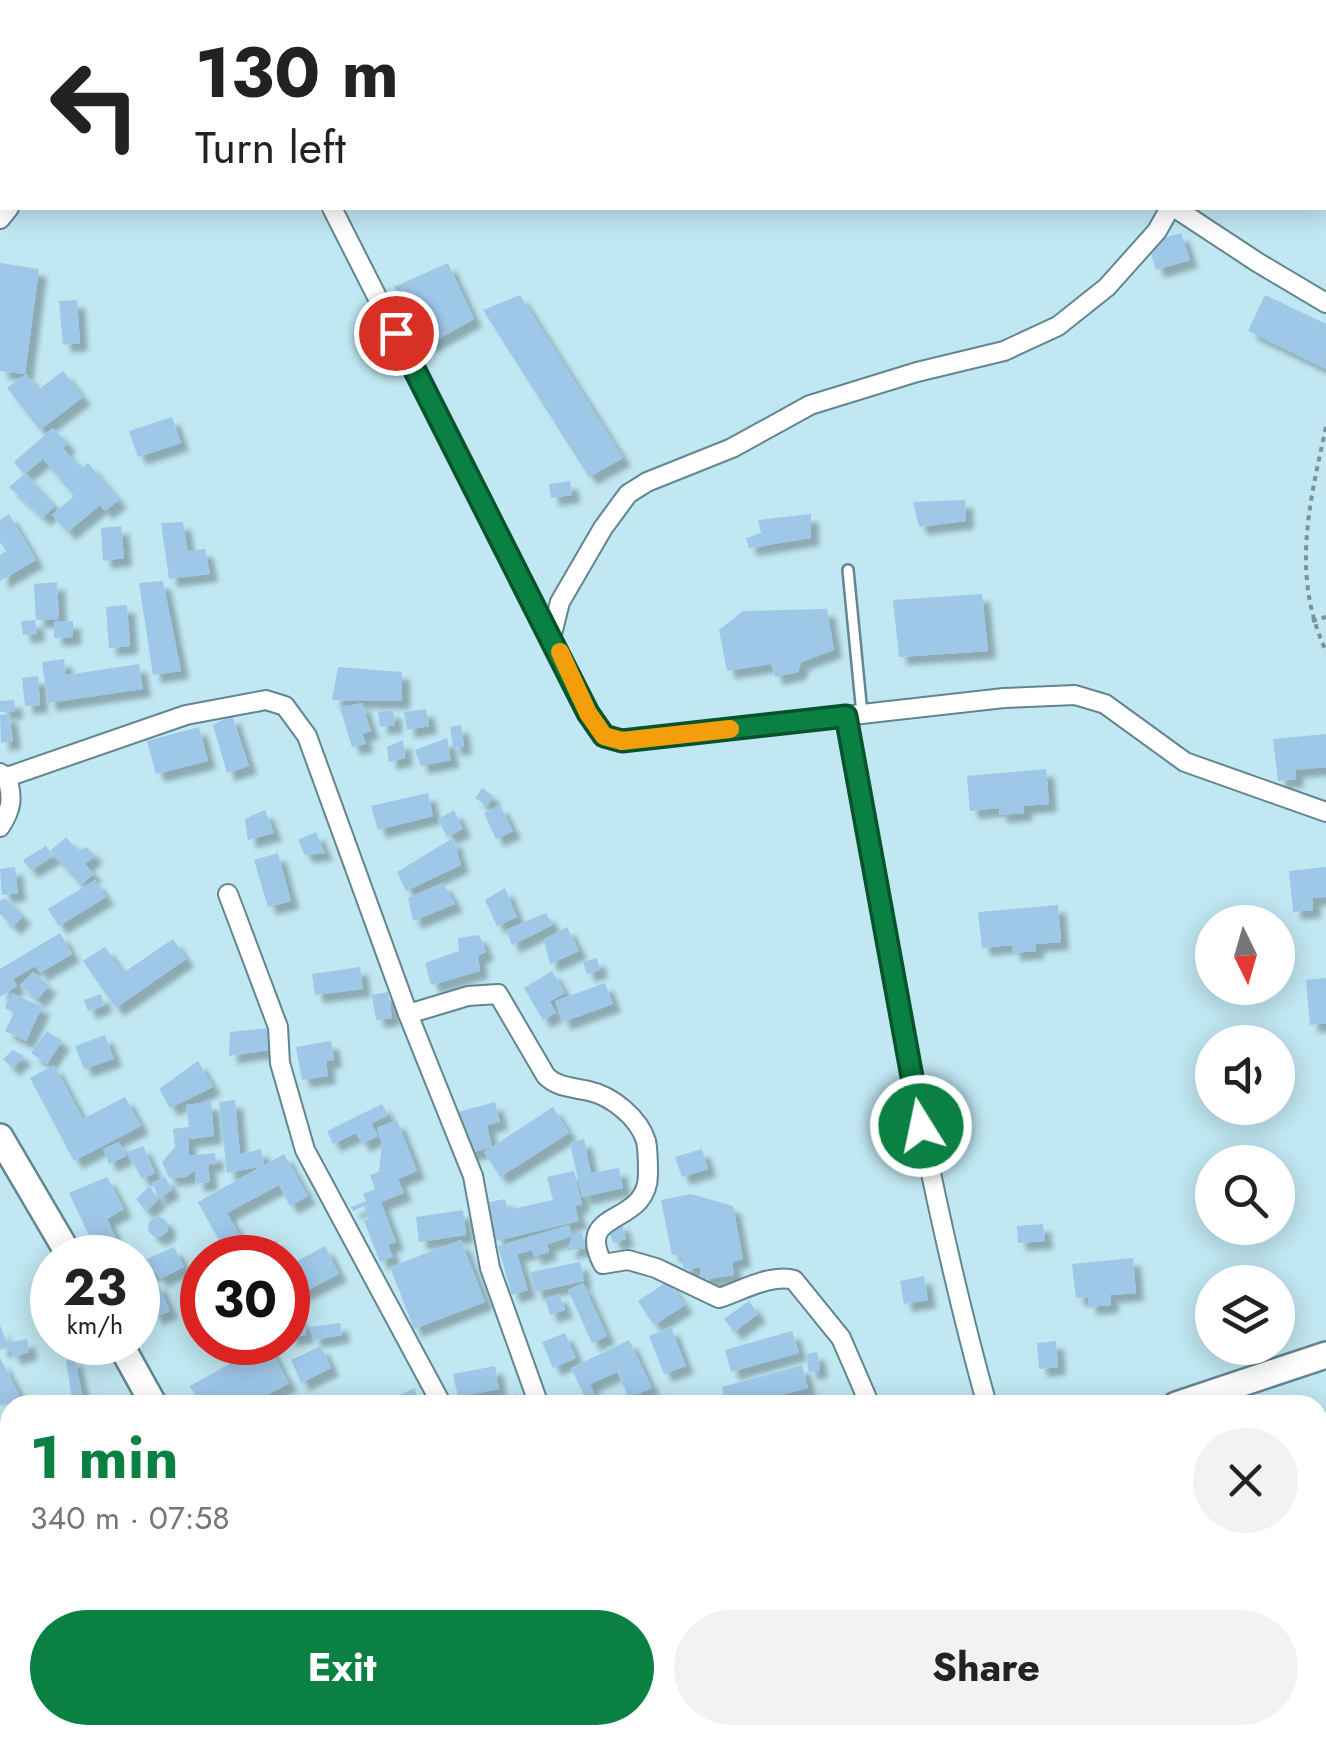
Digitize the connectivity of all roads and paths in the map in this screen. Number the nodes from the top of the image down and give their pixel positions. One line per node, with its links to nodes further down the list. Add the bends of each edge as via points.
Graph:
1 (333, 210): 9 (street)
2 (1171, 210): 9 (street, via 1107,288 1058,326 1004,350 810,405 628,494 560,602)
3 (1175, 210): 4 (street)
4 (1326, 302)
5 (1326, 428): 8 (path, via 1304,532)
6 (848, 570): 11 (lane)
7 (1326, 618): 8 (path)
8 (1312, 621): 10 (path)
9 (552, 638): 11 (street, via 588,713 604,736 622,741)
10 (1326, 651)
11 (854, 715): 13 (street, via 1075,695 1105,704 1185,762); 25 (street, via 921,1126)
12 (3, 775): 14 (street, via 12,795); 16 (street, via 186,715 266,700 284,706 307,736)
13 (1323, 807)
14 (0, 827)
15 (228, 894): 22 (street, via 278,1027 280,1063 305,1150)
16 (408, 1014): 23 (street, via 473,1176 490,1268); 24 (street, via 498,994 555,1085 612,1098 646,1139 648,1179 636,1207 596,1233 603,1264 628,1260 656,1268 719,1298 785,1277 794,1280 842,1338)
17 (0, 1137): 18 (main road)
18 (57, 1235)
19 (1326, 1355): 26 (main road)
20 (131, 1365): 21 (main road)
21 (148, 1395)
22 (437, 1395)
23 (536, 1395)
24 (866, 1395)
25 (984, 1395)
26 (1206, 1395)

